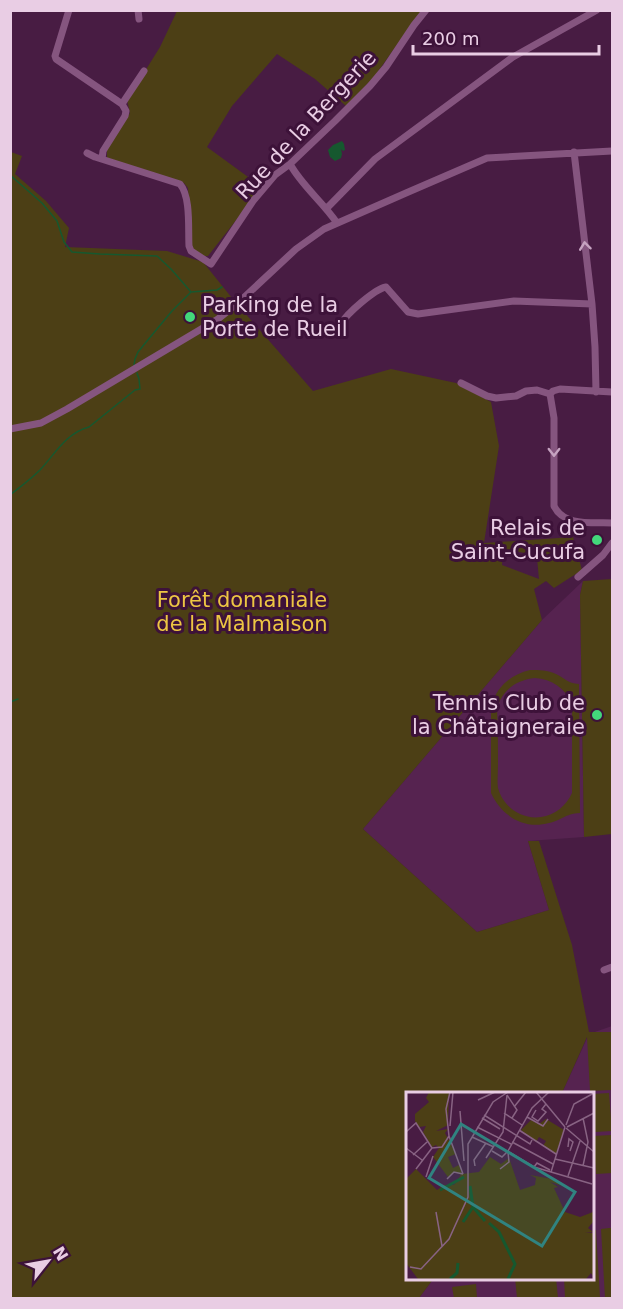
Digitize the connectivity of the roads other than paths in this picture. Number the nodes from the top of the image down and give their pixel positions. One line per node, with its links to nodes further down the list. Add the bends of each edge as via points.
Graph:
1 (69, 10): 7 (street, via 56,59)
2 (138, 10): 5 (street)
3 (426, 10): 12 (street, Rue de la Bergerie, via 370,86)
4 (597, 10): 13 (street, via 513,57 375,159)
5 (139, 19)
6 (144, 71): 7 (street)
7 (122, 104): 11 (street, via 125,116)
8 (612, 151): 9 (street)
9 (574, 152): 14 (street, via 487,158); 15 (street, one-way to 9)
10 (87, 153): 11 (street)
11 (102, 159): 12 (street, Rue de la Bergerie, via 180,184 186,198 189,246 211,264 254,201 275,175)
12 (290, 164): 13 (street)
13 (327, 208): 14 (street)
14 (337, 223): 21 (street, via 296,249 218,319 41,423)
15 (592, 304): 16 (street, via 514,301 418,314 408,312 386,287 344,317); 18 (street)
16 (341, 324)
17 (460, 383): 20 (street, via 496,398 537,390)
18 (596, 392): 19 (street); 20 (street, via 560,390)
19 (612, 392)
20 (550, 394): 22 (street, one-way to 22, via 554,418 554,506 564,519)
21 (10, 429)
22 (612, 523)
23 (612, 543): 24 (street)
24 (578, 577)
25 (612, 967): 26 (street)
26 (604, 970)

